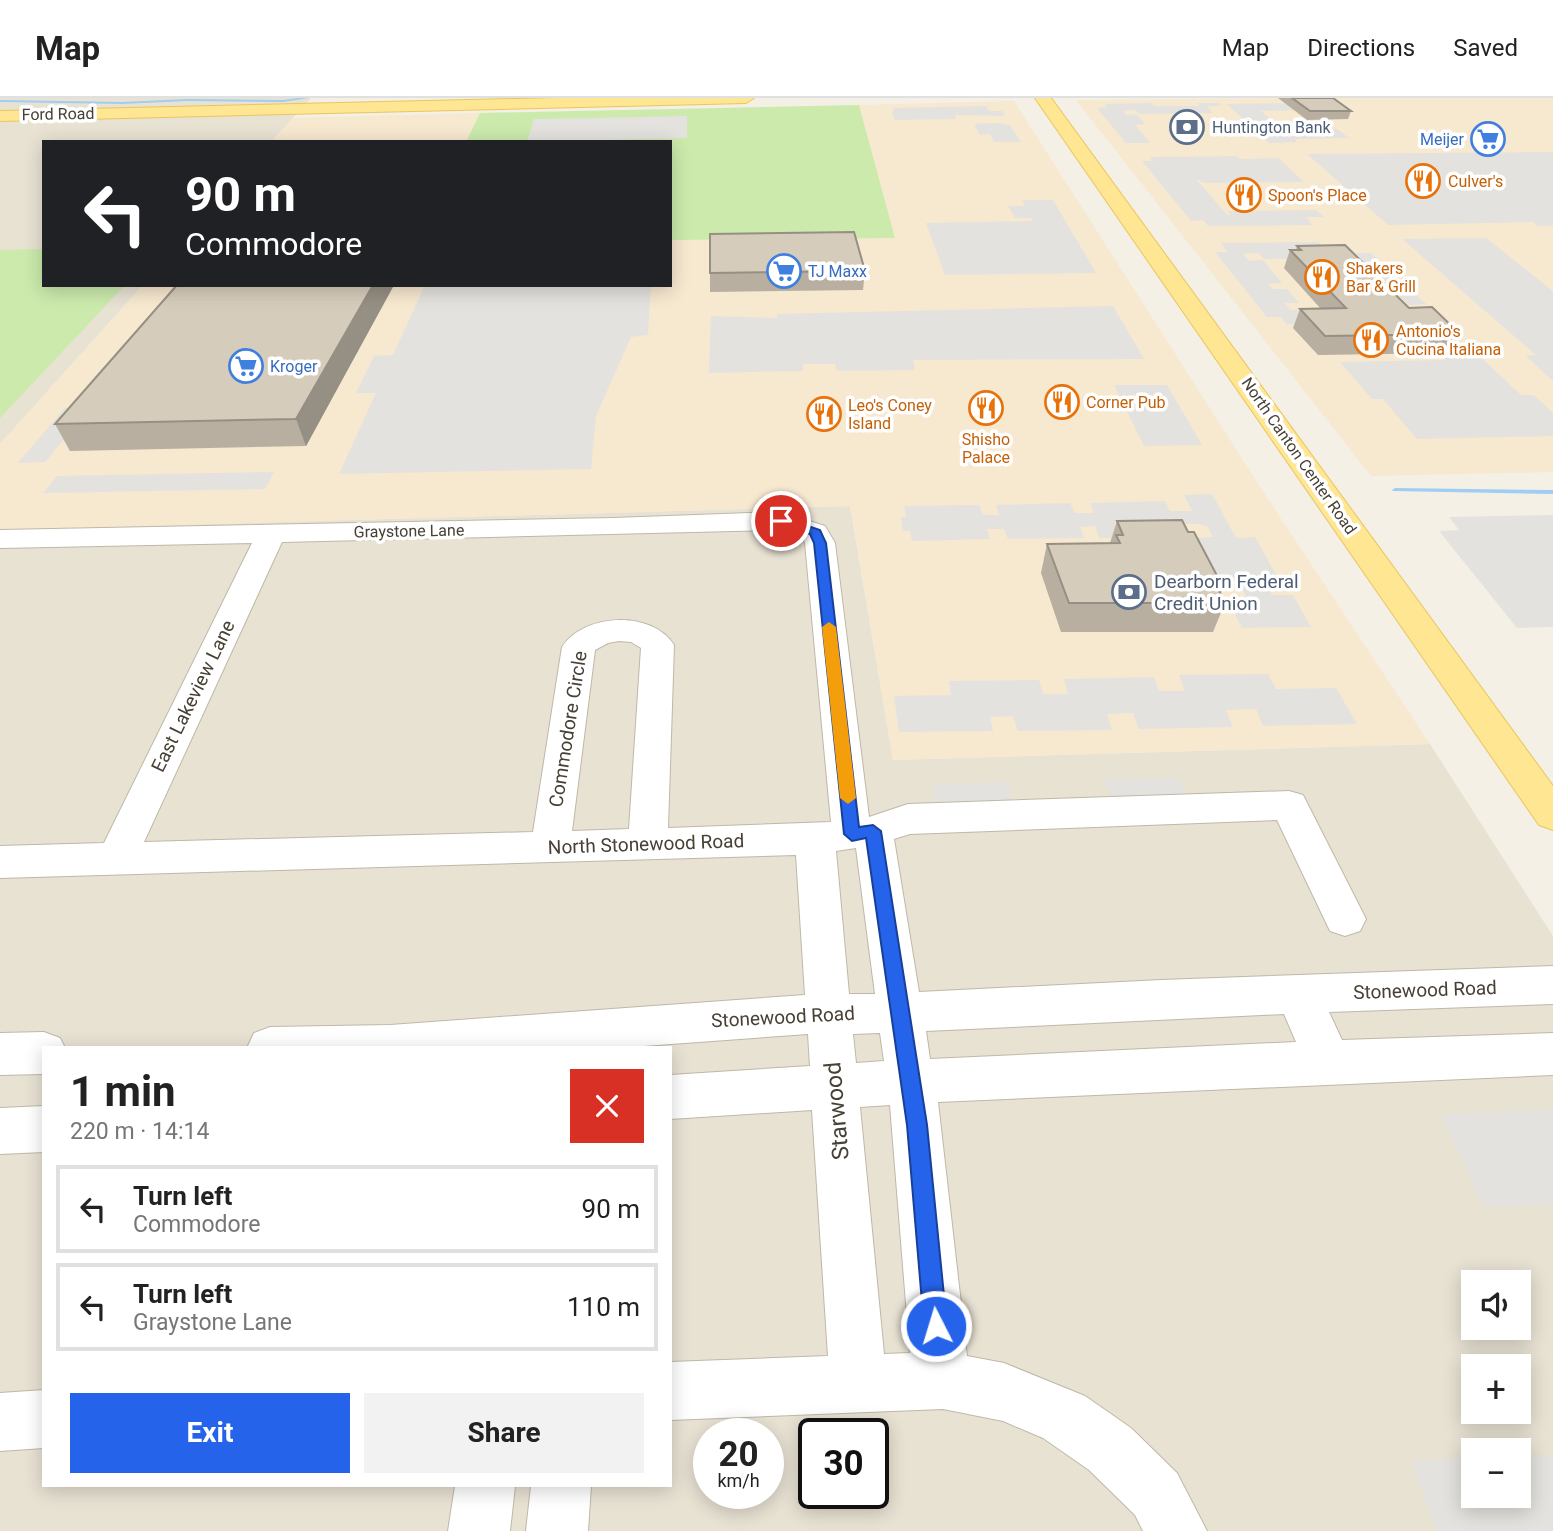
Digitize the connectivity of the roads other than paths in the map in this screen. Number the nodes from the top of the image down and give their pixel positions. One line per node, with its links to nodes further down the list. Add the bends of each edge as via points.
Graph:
1 (746, 98): 3 (main road, Ford Road)
2 (1043, 98): 6 (main road, North Canton Center Road)
3 (0, 116)
4 (271, 534): 5 (street, Graystone Lane); 7 (street, Graystone Lane, via 781,521 815,532 820,543); 10 (street, East Lakeview Lane)
5 (0, 539)
6 (1553, 815)
7 (847, 835): 8 (street, North Stonewood Road); 12 (street, North Stonewood Road, via 908,819 1289,805); 15 (street); 16 (street, Starwood)
8 (648, 844): 9 (street, North Stonewood Road); 9 (street, Commodore Circle, via 658,645 651,636 638,632 597,633 579,646)
9 (550, 847): 10 (street, North Stonewood Road)
10 (116, 859): 11 (street, North Stonewood Road)
11 (0, 862)
12 (1345, 919)
13 (1553, 985): 14 (street, Stonewood Road)
14 (1298, 994): 15 (street, Stonewood Road); 21 (street)
15 (900, 1013): 16 (street, Stonewood Road); 22 (street)
16 (829, 1014): 17 (street, Stonewood Road); 23 (street, Starwood)
17 (390, 1046)
18 (42, 1053): 19 (street)
19 (0, 1054)
20 (1553, 1054): 21 (street)
21 (1328, 1061): 22 (street)
22 (911, 1083): 23 (street); 27 (street)
23 (835, 1085): 24 (street); 28 (street, Starwood)
24 (672, 1097)
25 (42, 1129): 26 (street)
26 (0, 1131)
27 (943, 1380): 28 (street); 36 (street, via 1004,1392 1064,1417 1110,1449 1156,1494)
28 (858, 1383): 29 (street)
29 (672, 1391)
30 (42, 1419): 31 (street)
31 (0, 1422)
32 (485, 1487): 34 (street)
33 (561, 1487): 35 (street)
34 (479, 1531)
35 (557, 1531)
36 (1176, 1531)

